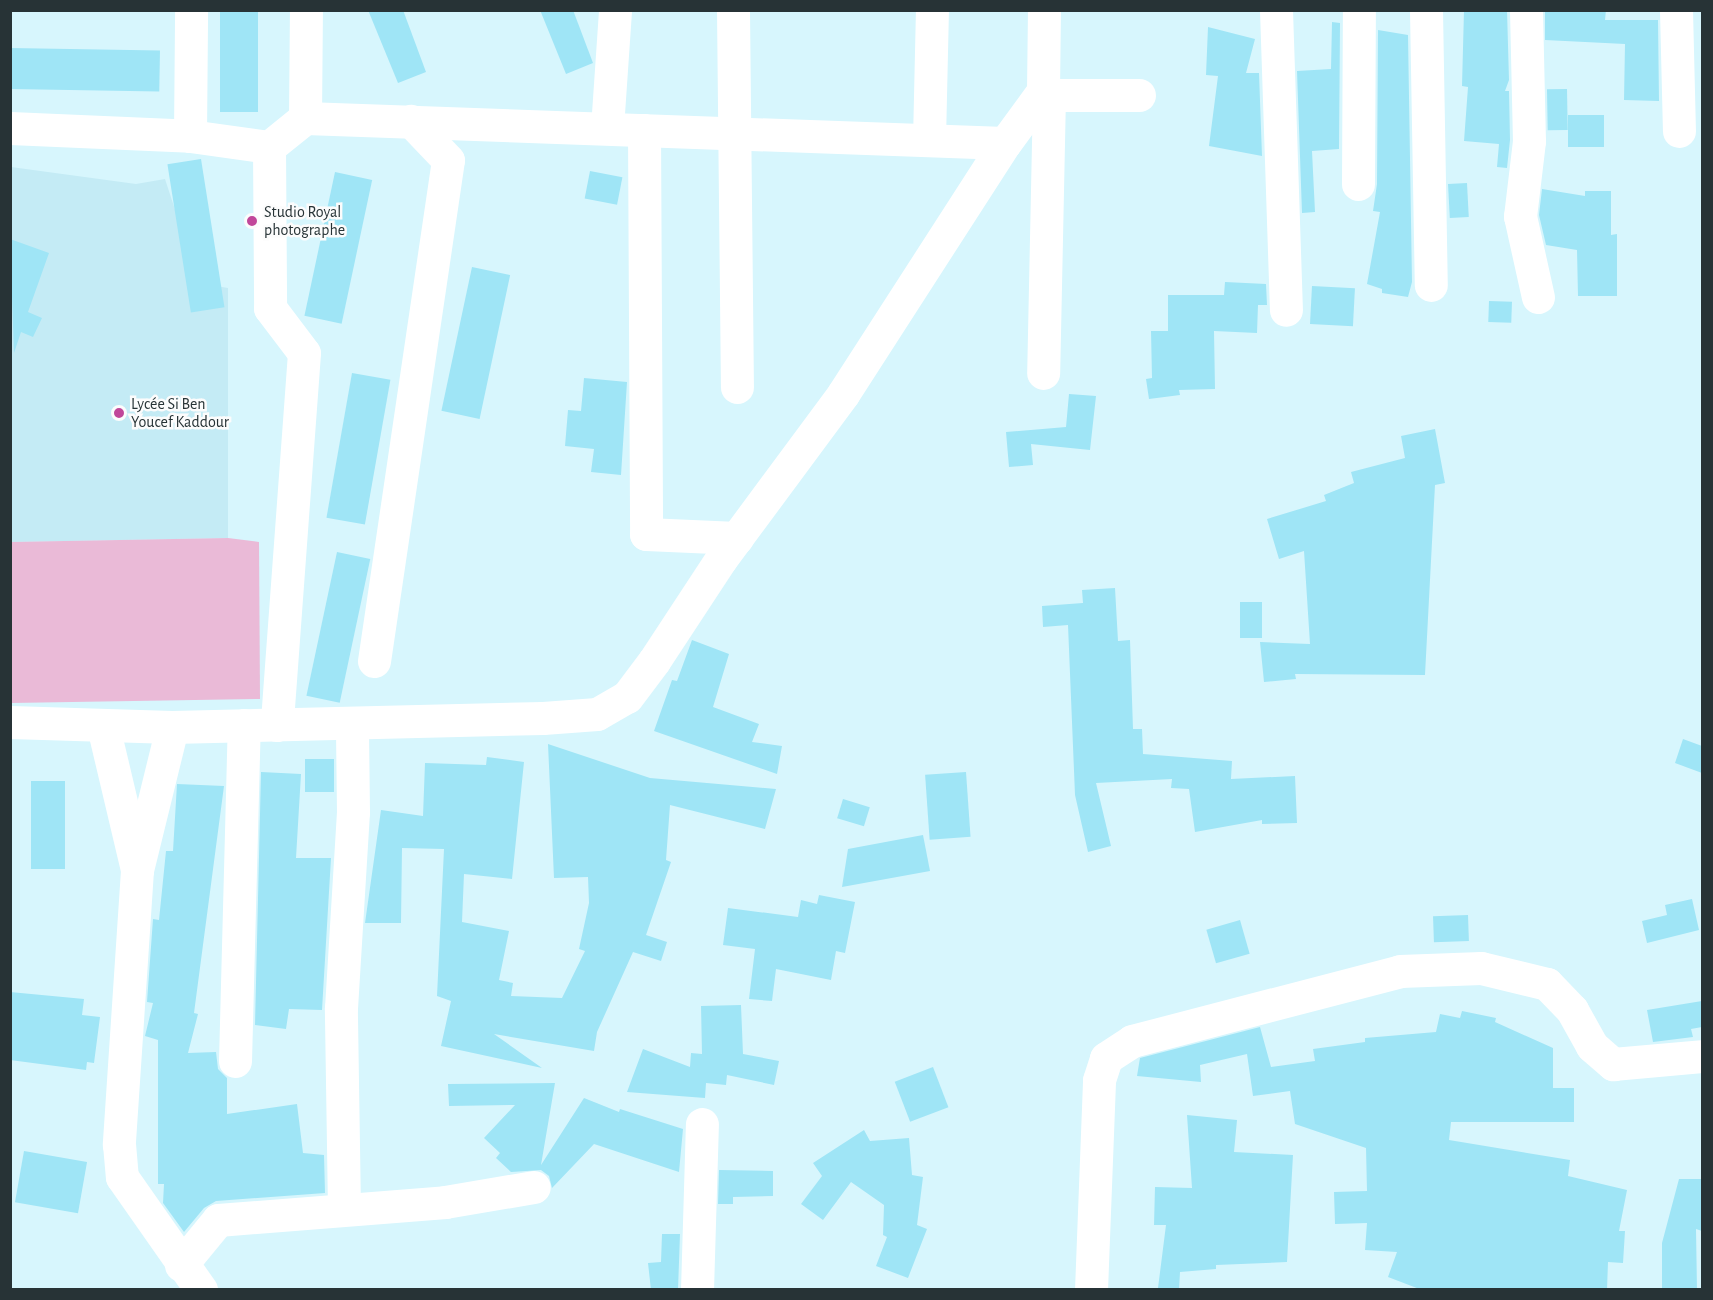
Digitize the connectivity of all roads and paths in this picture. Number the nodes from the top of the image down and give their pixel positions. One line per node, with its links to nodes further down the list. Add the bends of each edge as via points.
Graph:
1 (191, 10): 21 (street)
2 (306, 10): 14 (street)
3 (615, 10): 17 (street)
4 (733, 10): 20 (street)
5 (932, 10): 22 (street)
6 (1044, 10): 12 (street)
7 (1276, 10): 28 (street)
8 (1359, 10): 25 (street)
9 (1426, 10): 26 (street)
10 (1527, 10): 27 (street, via 1529,141 1520,216)
11 (1676, 10): 19 (street)
12 (1046, 93): 13 (street); 23 (street); 29 (street)
13 (1139, 95)
14 (305, 117): 15 (street); 24 (street)
15 (411, 121): 17 (street); 32 (street, via 448,160)
16 (10, 128): 21 (street)
17 (607, 128): 18 (street)
18 (644, 130): 20 (street); 31 (street, via 646,534)
19 (1679, 132)
20 (735, 133): 22 (street); 30 (street)
21 (190, 136): 24 (street)
22 (929, 140): 23 (street)
23 (1005, 143): 31 (street, via 843,394)
24 (269, 147): 35 (street, via 270,308 304,353)
25 (1358, 184)
26 (1431, 285)
27 (1538, 297)
28 (1286, 310)
29 (1043, 373)
30 (737, 387)
31 (737, 538): 36 (street, via 627,697 597,714)
32 (374, 661)
33 (10, 722): 37 (street)
34 (244, 725): 35 (street); 38 (street); 41 (street)
35 (277, 725): 36 (street)
36 (352, 725): 44 (street, via 353,812 341,1008)
37 (103, 726): 38 (street); 39 (street)
38 (172, 727): 39 (street)
39 (137, 870): 45 (street, via 119,1144 122,1177)
40 (1702, 1056): 47 (street, via 1613,1064 1592,1047 1572,1010 1548,984 1510,972 1472,967 1400,971 1132,1041 1106,1058 1099,1080)
41 (235, 1061)
42 (702, 1124): 46 (street)
43 (534, 1187): 44 (street, via 445,1202)
44 (344, 1209): 45 (street, via 218,1220)
45 (191, 1277)
46 (697, 1290)
47 (1091, 1290)

